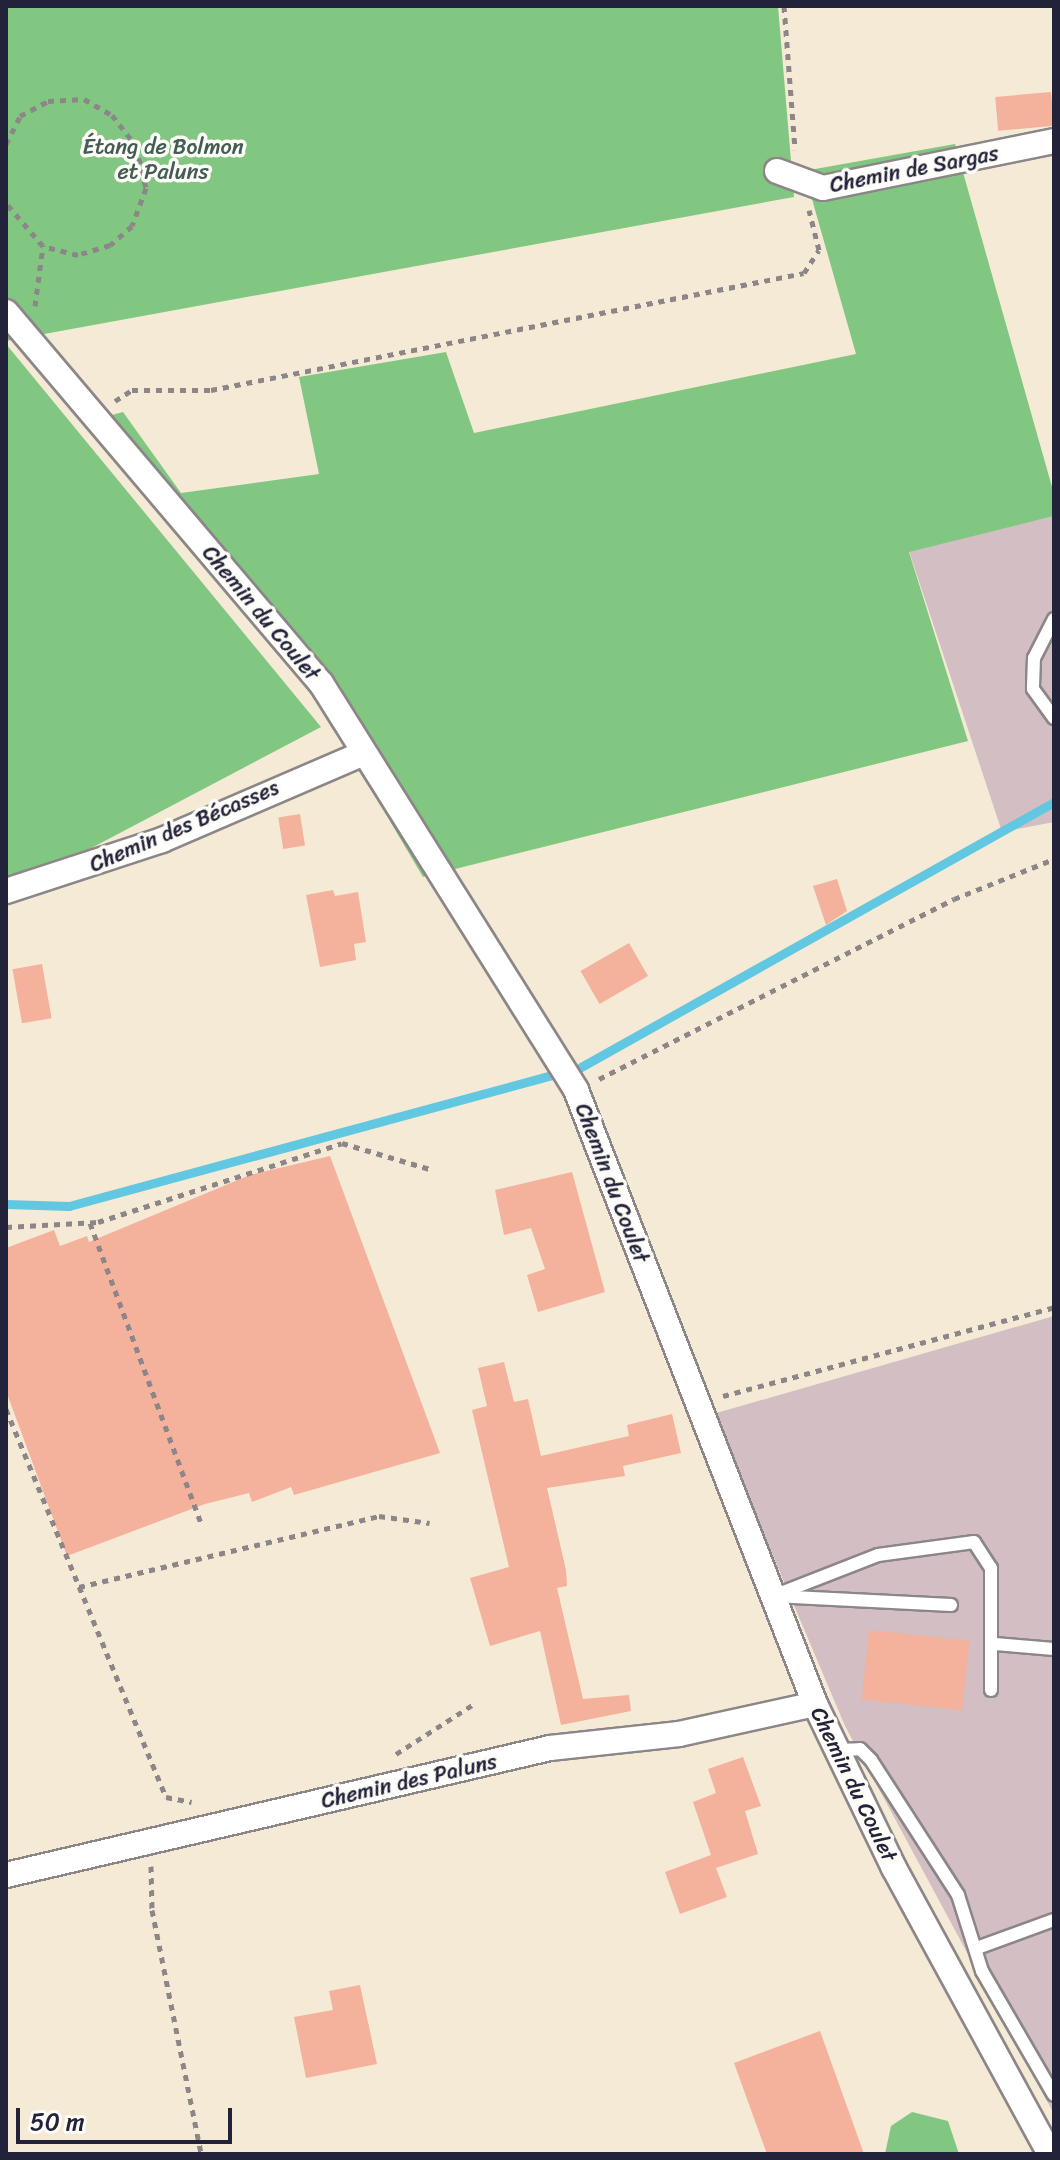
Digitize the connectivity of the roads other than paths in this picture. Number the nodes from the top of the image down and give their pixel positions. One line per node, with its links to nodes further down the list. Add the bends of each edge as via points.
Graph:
1 (1054, 141): 2 (street, Chemin de Sargas, via 823,188)
2 (777, 171)
3 (6, 312): 6 (street, Chemin du Coulet, via 321,683)
4 (1054, 619): 5 (lane, via 1034,658 1033,689)
5 (1054, 718)
6 (362, 754): 7 (street, Chemin des Bécasses, via 162,840); 8 (street, Chemin du Coulet, via 576,1090)
7 (6, 891)
8 (773, 1596): 9 (lane); 10 (lane, via 878,1555 974,1542 991,1568); 13 (street, Chemin du Coulet)
9 (951, 1605)
10 (995, 1644): 11 (lane); 12 (lane)
11 (1054, 1649)
12 (991, 1690)
13 (815, 1704): 14 (street, Chemin du Coulet); 15 (street, Chemin des Paluns, via 679,1734 550,1748)
14 (837, 1750): 17 (lane, via 860,1749 871,1760 958,1895); 19 (street, Chemin du Coulet)
15 (6, 1875)
16 (1054, 1920): 17 (lane)
17 (977, 1948): 18 (lane, via 982,1971)
18 (1054, 2095)
19 (1050, 2154)

